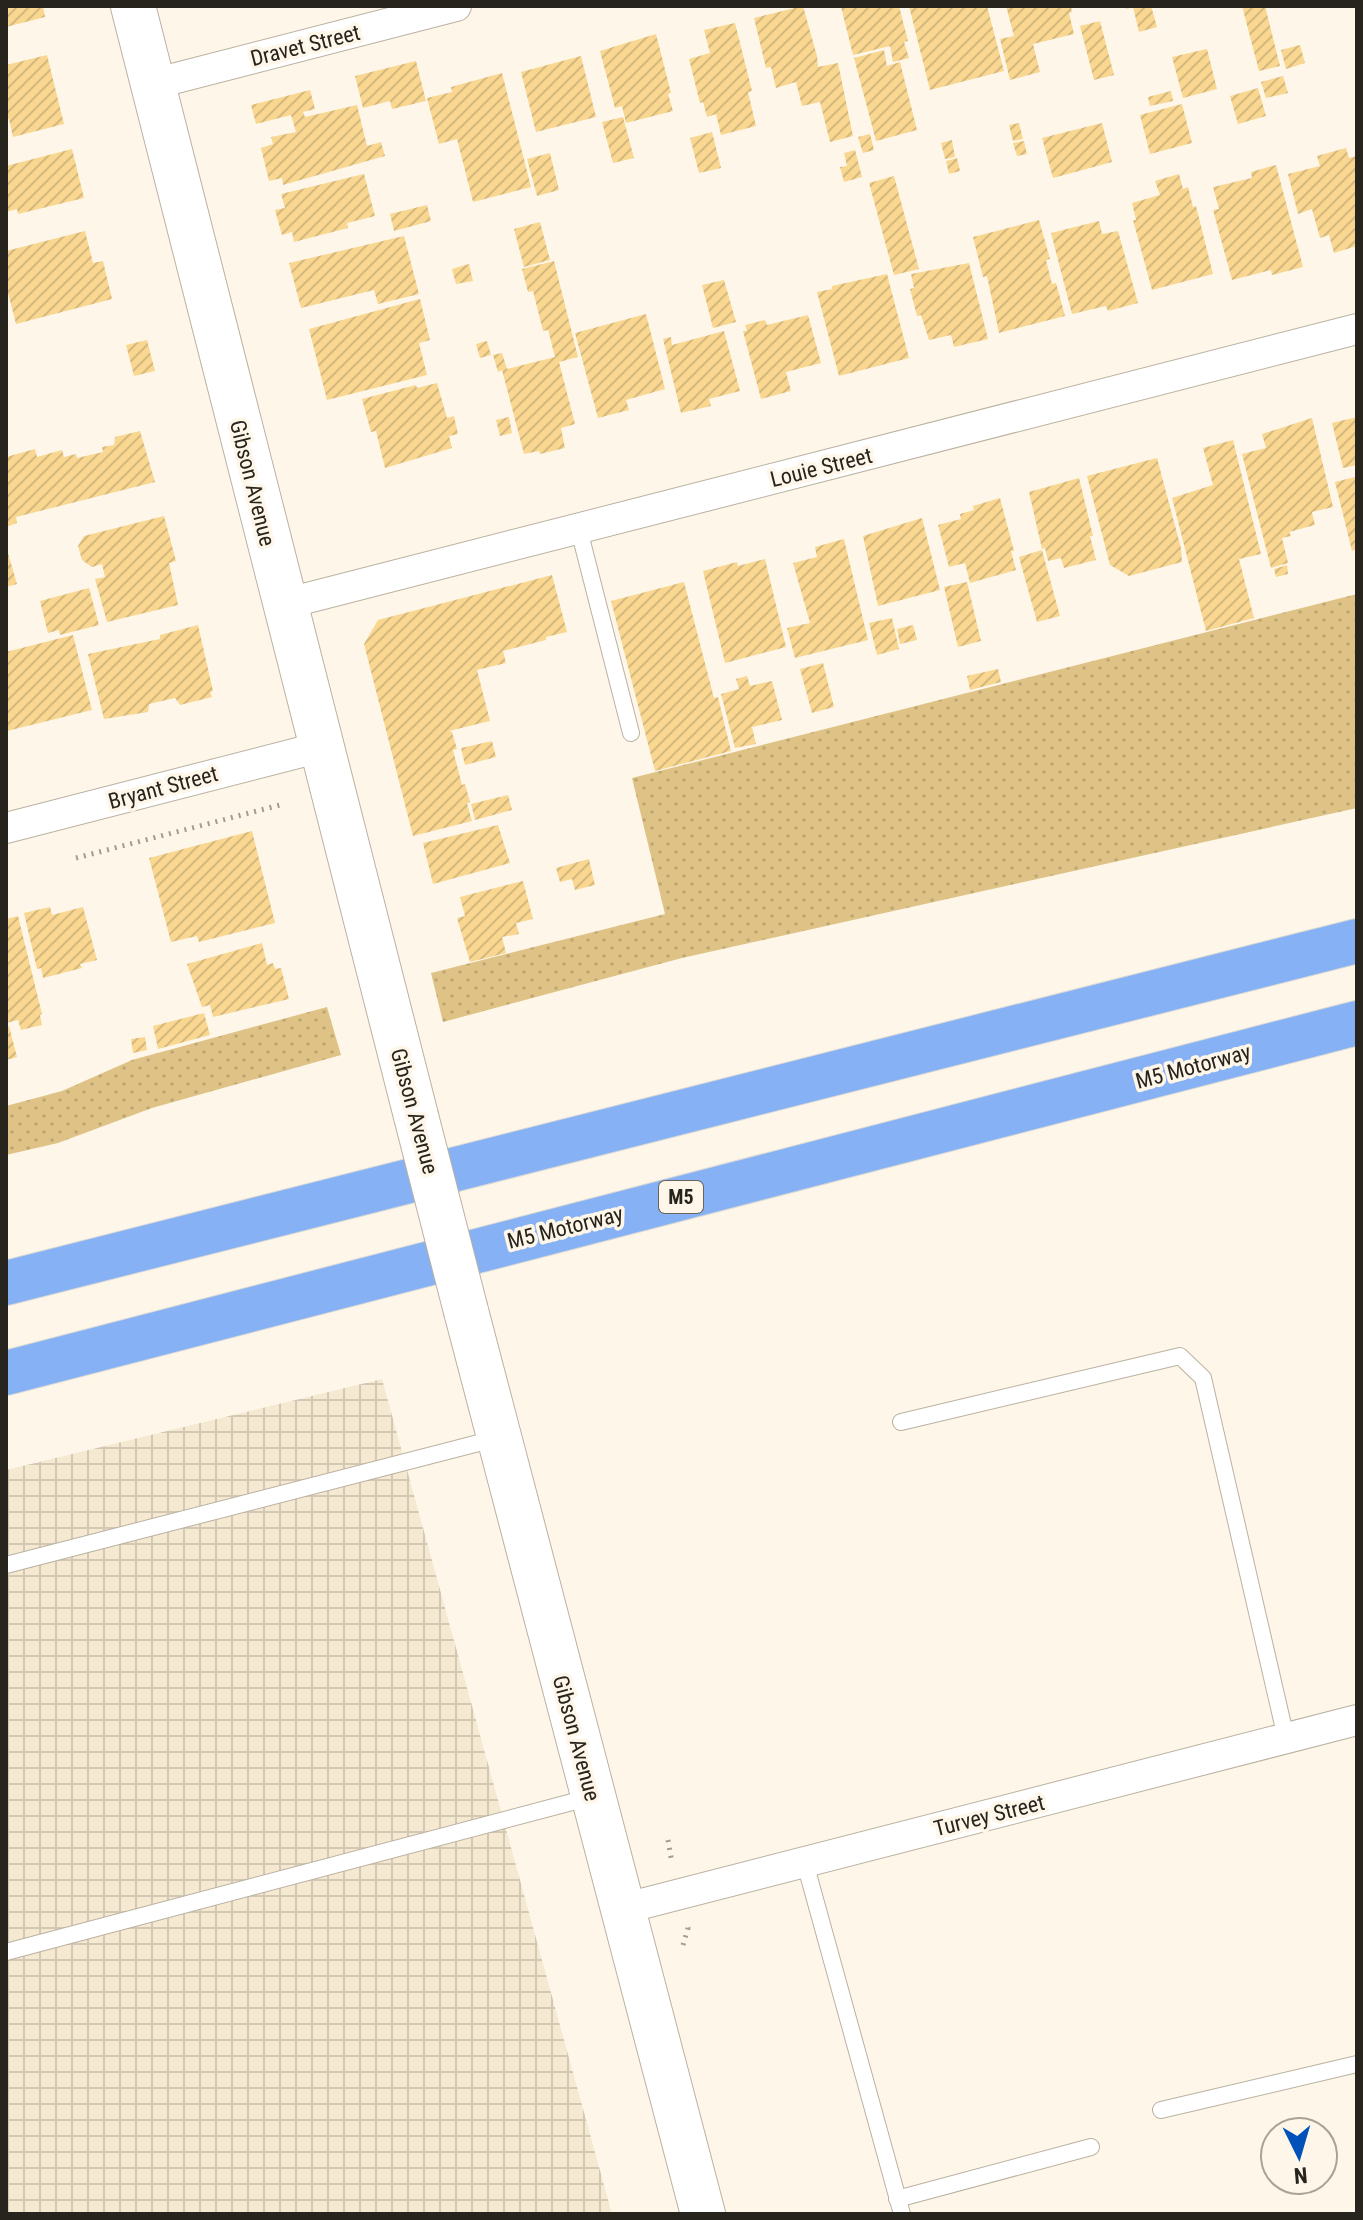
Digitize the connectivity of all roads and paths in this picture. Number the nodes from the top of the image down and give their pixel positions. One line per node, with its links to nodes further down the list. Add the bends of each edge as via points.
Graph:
1 (133, 6): 3 (main road, Gibson Avenue)
2 (456, 6): 3 (street, Dravet Street)
3 (153, 84): 6 (main road, Gibson Avenue)
4 (1357, 329): 5 (street, Louie Street)
5 (579, 530): 6 (street, Louie Street); 7 (lane)
6 (284, 604): 8 (main road, Gibson Avenue)
7 (631, 733)
8 (321, 747): 10 (street, Bryant Street); 17 (main road, Gibson Avenue, bridge)
9 (284, 804): 11 (path)
10 (6, 828)
11 (76, 858)
12 (1357, 941): 14 (highway)
13 (1357, 1023): 15 (highway, M5 Motorway / M5)
14 (6, 1283)
15 (6, 1373)
16 (901, 1422): 20 (lane, via 1180,1356 1203,1378)
17 (500, 1438): 18 (lane); 21 (main road, Gibson Avenue)
18 (6, 1565)
19 (1357, 1720): 20 (street, Turvey Street)
20 (1286, 1738): 22 (street, Turvey Street)
21 (593, 1797): 23 (main road, Gibson Avenue); 24 (lane)
22 (805, 1863): 23 (street, Turvey Street); 28 (lane)
23 (622, 1909): 29 (main road, Gibson Avenue)
24 (6, 1952)
25 (1357, 2064): 26 (lane)
26 (1161, 2110)
27 (1091, 2147): 28 (lane)
28 (899, 2206)
29 (703, 2214)

